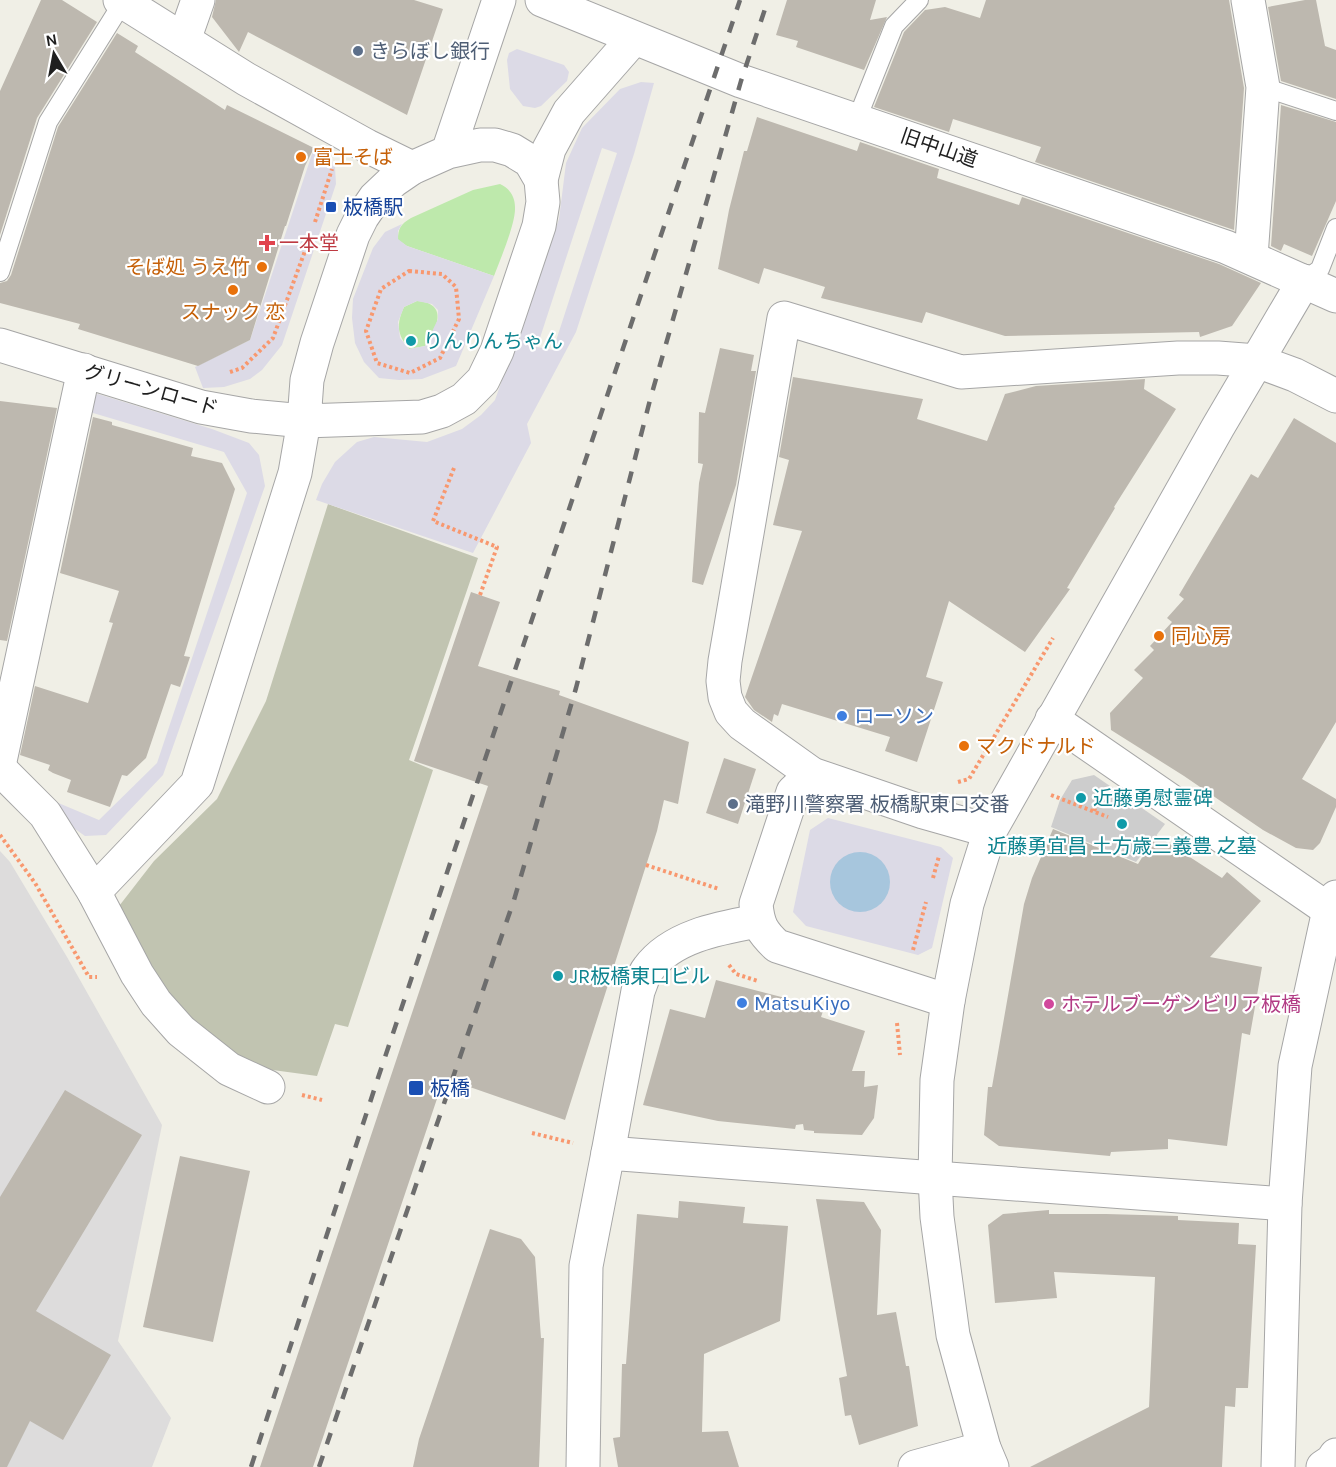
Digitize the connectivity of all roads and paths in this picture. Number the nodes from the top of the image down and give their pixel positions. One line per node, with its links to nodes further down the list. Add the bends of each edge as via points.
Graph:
1 (198, 0): 8 (street)
2 (499, 0): 13 (street)
3 (542, 0): 7 (street, 旧中山道)
4 (919, 0): 11 (lane, via 894,26)
5 (1248, 0): 9 (street)
6 (122, 1): 8 (street); 21 (lane, via 48,122)
7 (634, 38): 11 (street, 旧中山道, via 733,78); 15 (street, グリーンロード, via 569,112 549,149)
8 (184, 40): 12 (street, via 246,80)
9 (1263, 87): 10 (lane); 19 (street)
10 (1336, 111)
11 (857, 119): 19 (street, 旧中山道)
12 (367, 146): 14 (street); 16 (path, via 330,170)
13 (448, 152): 14 (street); 15 (street, via 480,145 512,150 530,161)
14 (412, 168): 29 (street, via 375,198 353,235 309,371)
15 (541, 180): 29 (street, グリーンロード, via 539,226 497,351 483,380 464,399 422,417)
16 (315, 223)
17 (1336, 228): 22 (lane, via 1320,269)
18 (311, 234): 27 (path, via 273,339 242,368)
19 (1251, 257): 22 (street, 旧中山道)
20 (409, 271): 20 (path, via 442,274 456,287 459,319 440,358 410,373 377,363 366,332 381,289)
21 (0, 272)
22 (1304, 281): 23 (street, 旧中山道); 25 (street)
23 (1336, 296)
24 (0, 345): 26 (street, グリーンロード)
25 (1257, 361): 28 (street); 33 (street); 36 (street, via 1178,358 961,372 784,318 723,681 731,712 742,724)
26 (84, 370): 29 (street, グリーンロード, via 201,406); 34 (street)
27 (223, 374)
28 (1336, 396)
29 (304, 421): 45 (street, via 295,473 197,784)
30 (454, 468): 31 (path, via 434,521 497,547)
31 (480, 595)
32 (1057, 630): 37 (path, via 969,779)
33 (1052, 719): 42 (street); 46 (street)
34 (0, 761)
35 (0, 769): 45 (street, via 45,814)
36 (812, 774): 42 (street); 47 (street, via 793,792 756,904)
37 (952, 784)
38 (1051, 795): 40 (path)
39 (1097, 804): 40 (path)
40 (1094, 811): 41 (path)
41 (1108, 817)
42 (990, 831): 51 (street, via 967,904)
43 (0, 836): 49 (path, via 35,883 89,977)
44 (646, 865): 48 (path, via 727,892)
45 (94, 892): 49 (street)
46 (1334, 906): 57 (street, via 1295,1066)
47 (758, 921): 48 (street); 51 (street, via 777,946)
48 (718, 930): 50 (path, via 719,953 736,974); 55 (street, via 670,947 646,971 638,991)
49 (137, 974): 54 (street, via 181,1031 229,1069)
50 (768, 984)
51 (948, 1001): 56 (street, via 937,1080)
52 (886, 1019): 53 (path)
53 (897, 1023)
54 (268, 1088)
55 (608, 1153): 56 (street); 60 (street, via 586,1266)
56 (935, 1178): 57 (street); 59 (street, via 953,1335)
57 (1285, 1204): 62 (street)
58 (1336, 1455): 63 (street)
59 (988, 1457): 61 (street)
60 (584, 1467)
61 (915, 1467)
62 (1278, 1467)
63 (1323, 1467)

